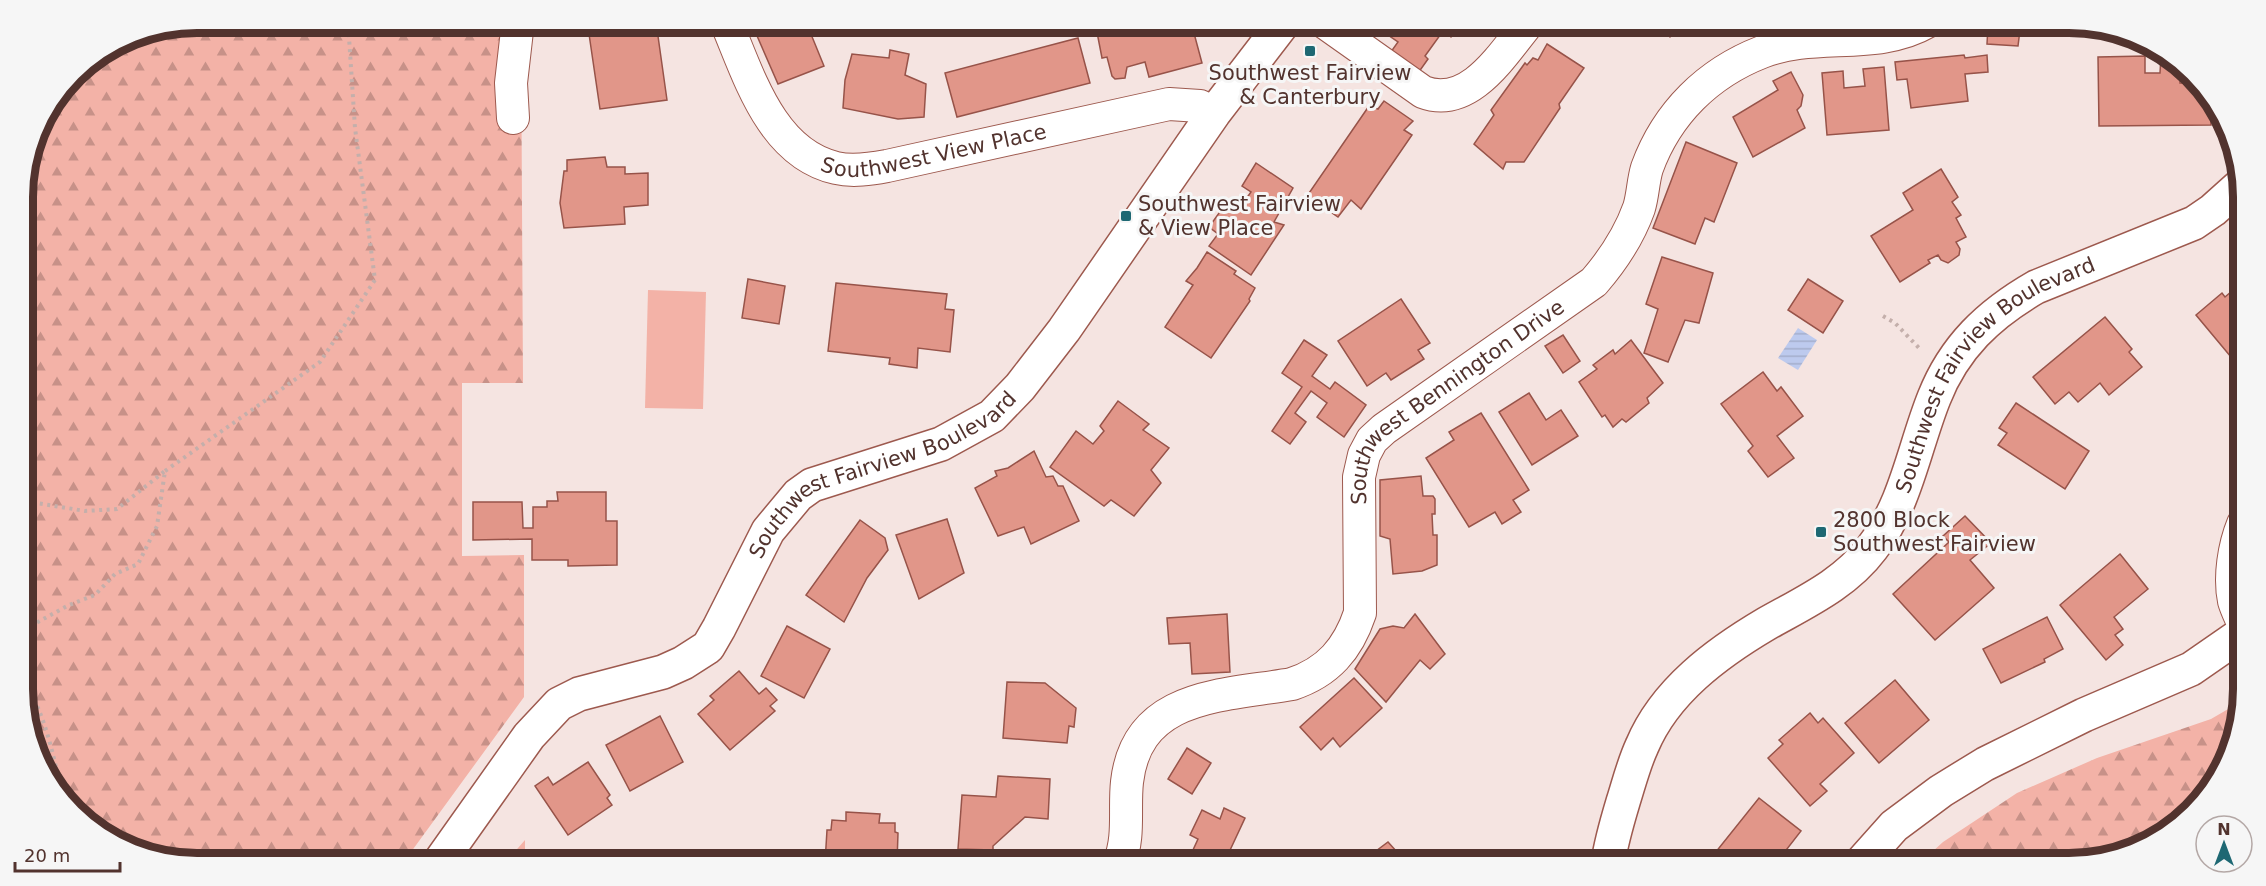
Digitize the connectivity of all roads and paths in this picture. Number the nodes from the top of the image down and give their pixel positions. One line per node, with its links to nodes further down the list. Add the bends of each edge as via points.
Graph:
1 (349, 33): 13 (path, via 355,128 375,280 320,362)
2 (518, 33): 9 (street, via 511,83)
3 (731, 33): 8 (street, Southwest View Place, via 760,102 781,131 800,150 837,168 864,170 887,166 1169,104 1200,106)
4 (1276, 33): 8 (street, Southwest Fairview Boulevard)
5 (1340, 33): 6 (street, via 1423,92 1448,97 1484,75)
6 (1520, 33)
7 (1903, 33): 20 (street, Southwest Bennington Drive, via 1764,51 1720,72 1692,97 1666,130 1647,168 1639,208 1594,282 1372,440 1364,455 1358,493 1360,613 1353,632 1333,661 1292,684 1186,702 1160,717 1138,746 1129,769)
8 (1214, 113): 19 (street, Southwest Fairview Boulevard, via 1064,330 992,416 941,444 812,485 798,495 768,531 708,647 663,672 579,694 559,704 529,736)
9 (513, 118)
10 (2233, 192): 12 (street, Southwest Fairview Boulevard, via 2193,223 2014,299 1982,324)
11 (1883, 316): 12 (path)
12 (1949, 368): 21 (street, Southwest Fairview Boulevard, via 1935,395 1897,506 1879,538 1845,577 1737,641 1680,690 1642,745)
13 (165, 471): 14 (path, via 117,509 85,511); 15 (path, via 157,526 138,564 115,574 95,595)
14 (33, 502)
15 (33, 625)
16 (2233, 640): 22 (street, via 2191,669 2084,715 1985,764 1894,826)
17 (33, 698): 18 (path)
18 (58, 774)
19 (446, 853)
20 (1122, 853)
21 (1610, 853)
22 (1870, 853)

